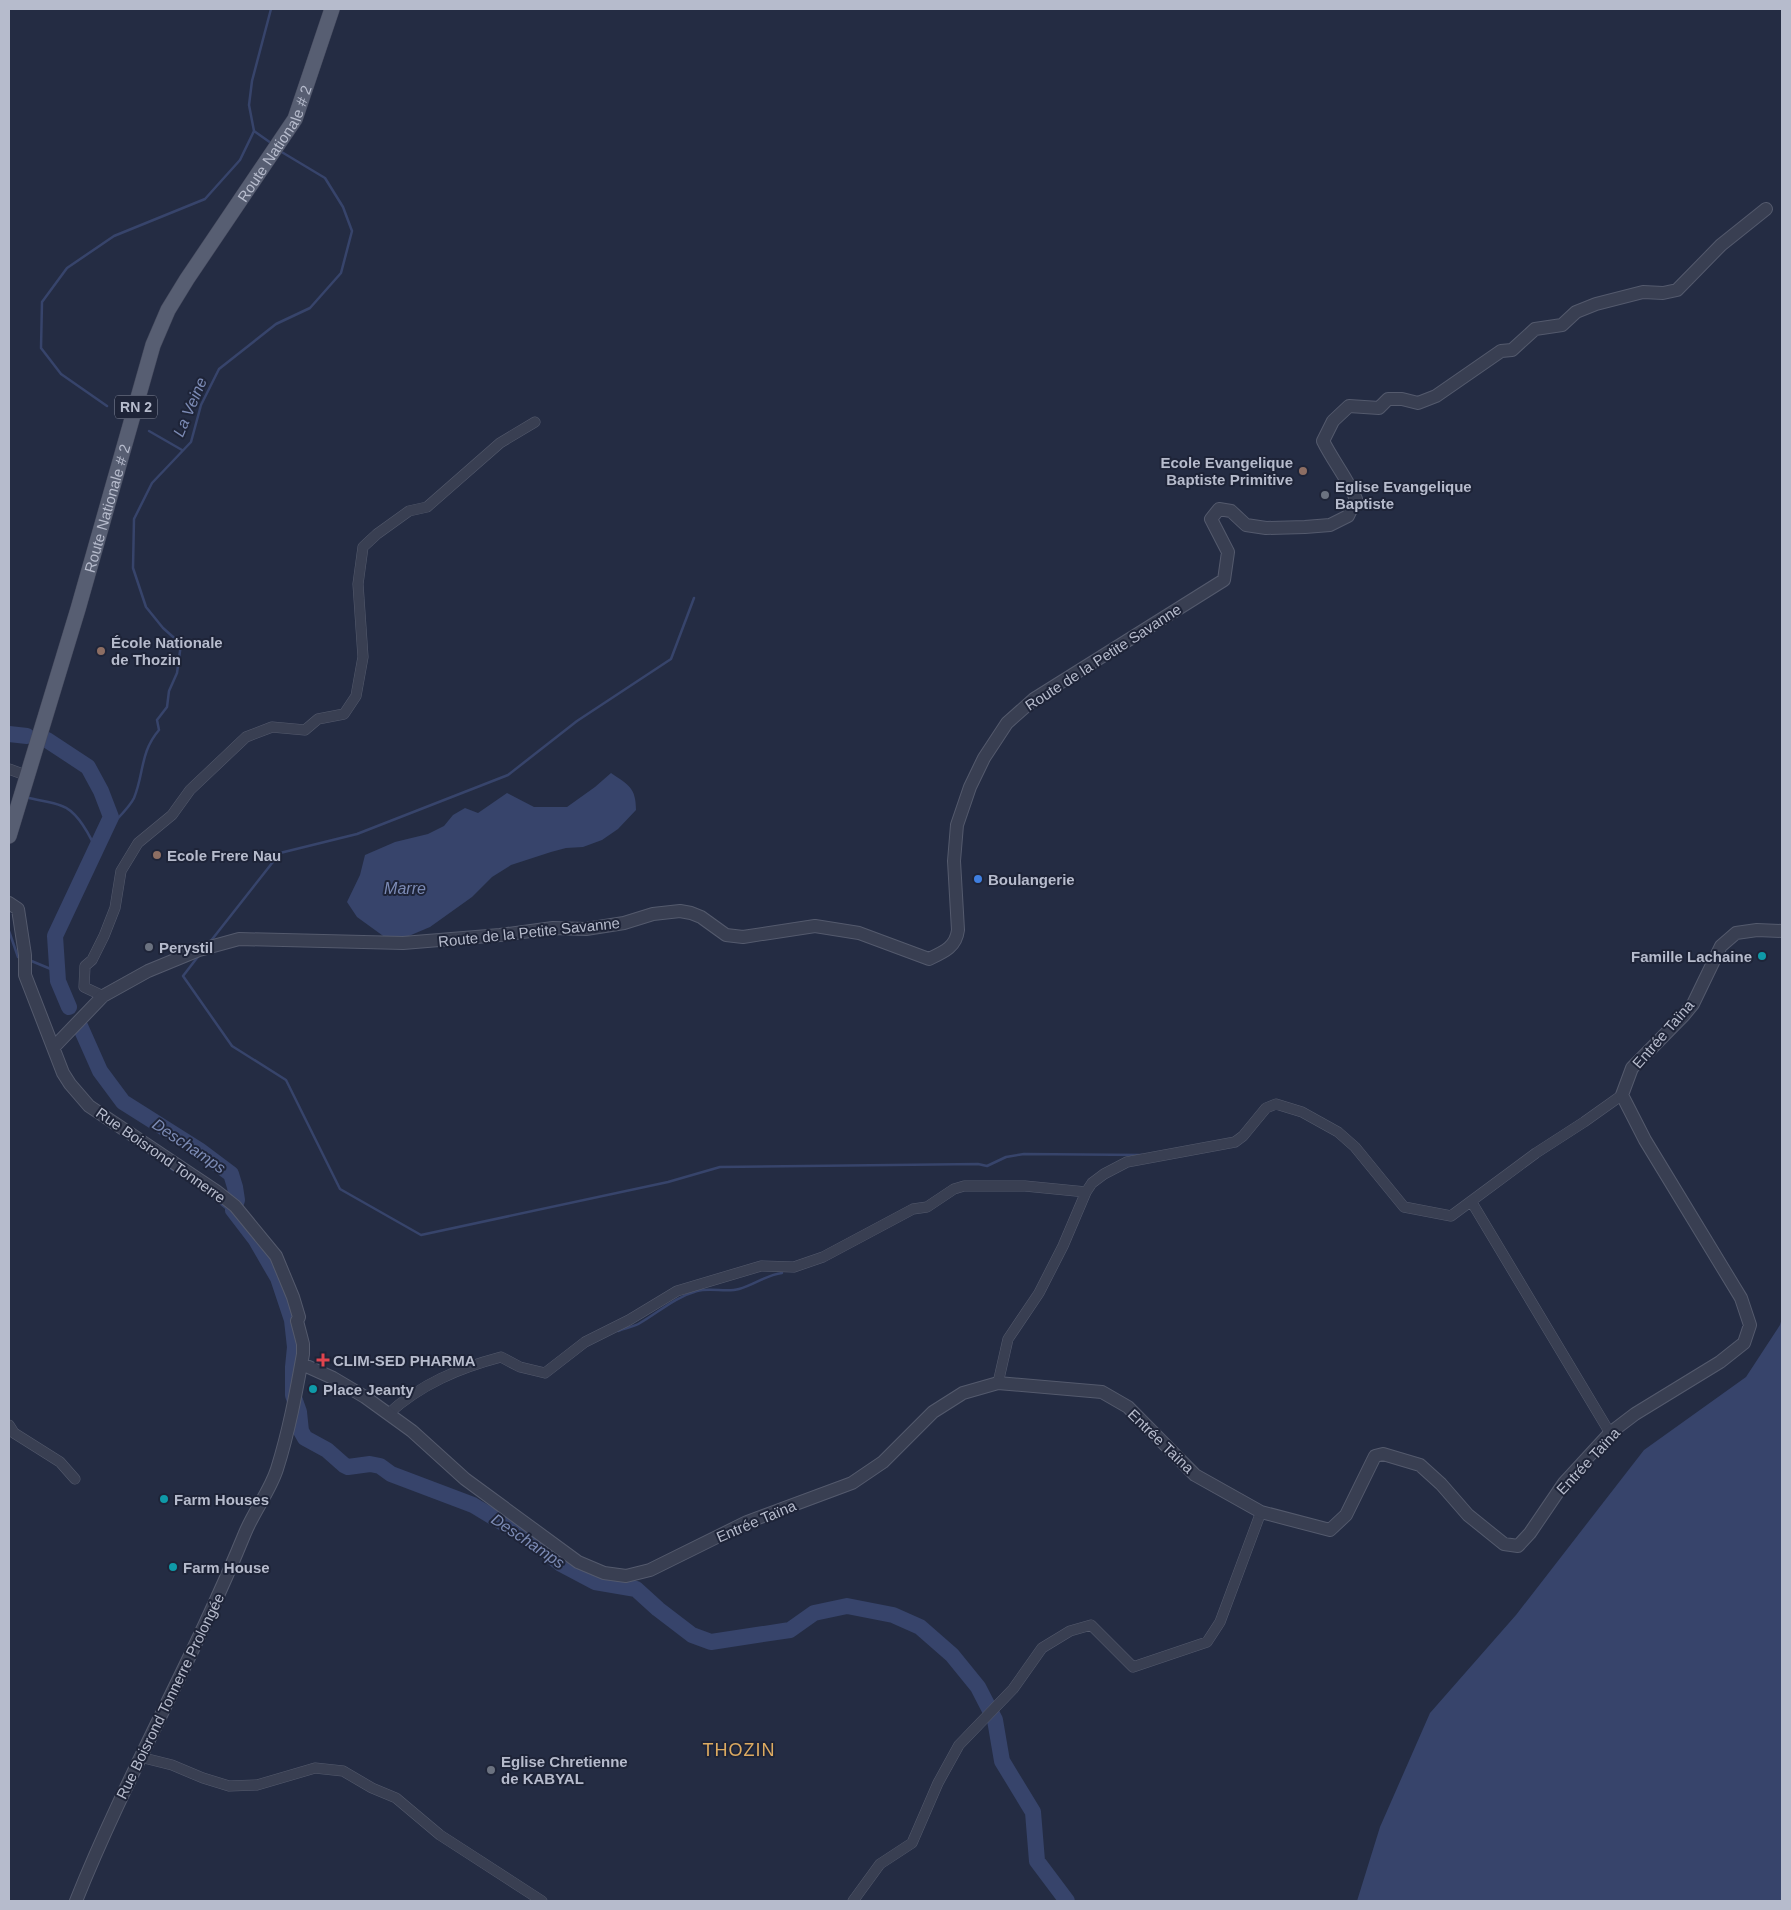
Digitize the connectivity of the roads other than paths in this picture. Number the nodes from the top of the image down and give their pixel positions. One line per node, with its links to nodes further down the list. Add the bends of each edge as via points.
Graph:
1 (332, 9): 5 (main road, Route Nationale # 2 / RN 2, via 295,119 187,279 168,310 153,345)
2 (1766, 209): 9 (street, Route de la Petite Savanne, via 1721,245 1677,290 1643,292 1596,304 1576,312 1562,325 1535,329 1512,350 1501,351 1436,396 1418,403 1388,399 1379,408 1349,406 1333,420 1323,441 1356,499 1348,516 1330,525 1266,528 1246,524 1231,511 1219,510 1211,519 1228,552 1224,580 1034,699 1007,723 984,758 957,825 954,885 957,940 946,951 930,959 859,933 814,926 743,937 726,935 701,916 680,911 586,929 552,928 403,943 239,939 199,950 148,971)
3 (535, 422): 9 (street, via 500,443 427,507 409,511 363,547 358,584 363,657 356,696 344,714 318,719 305,730 272,727 246,737 190,790 172,815 138,844 121,872 115,908 104,936 92,960 85,966 84,987)
4 (9, 769): 5 (street)
5 (28, 776): 6 (main road, Route Nationale # 2 / RN 2)
6 (9, 836)
7 (9, 903): 10 (street, Rue Boisrond Tonnerre, via 18,909 25,975)
8 (1782, 931): 11 (street, Entrée Taïna, via 1736,933 1720,946 1693,1004 1632,1068)
9 (103, 996): 10 (street, Route de la Petite Savanne)
10 (54, 1047): 14 (street, Rue Boisrond Tonnerre, via 63,1073 89,1106 235,1206 276,1256 299,1317)
11 (1622, 1094): 13 (street); 18 (street, Entrée Taïna, via 1645,1140 1741,1298 1750,1325 1744,1343 1720,1362)
12 (1086, 1192): 13 (street, via 1104,1174 1127,1162 1234,1142 1266,1108 1276,1104 1302,1112 1338,1132 1355,1147 1404,1207 1451,1216); 15 (street, via 1039,1294 1008,1339); 16 (street, via 1025,1186 964,1186 954,1189 927,1207 913,1209 823,1257 794,1267 761,1266 677,1291 585,1342 545,1372 520,1368 501,1356 425,1386)
13 (1471, 1201): 18 (street)
14 (302, 1364): 16 (street, Entrée Taïna, via 353,1389); 19 (street, Rue Boisrond Tonnerre)
15 (998, 1383): 16 (street, Entrée Taïna, via 963,1393 933,1412 883,1462 852,1483 748,1522 650,1570 626,1576 604,1573 578,1562 465,1479); 21 (street, Entrée Taïna, via 1102,1392 1128,1407 1195,1475)
16 (388, 1414)
17 (9, 1425): 20 (street, via 14,1433 60,1462)
18 (1610, 1433): 21 (street, Entrée Taïna, via 1564,1483 1518,1546 1504,1544 1468,1515 1420,1465 1383,1454 1375,1456 1346,1515 1330,1530)
19 (287, 1436): 22 (street, Rue Boisrond Tonnerre Prolongée, via 276,1472 217,1601)
20 (75, 1479)
21 (1262, 1512): 25 (street, via 1220,1622 1208,1642 1133,1667 1091,1625 1070,1631 1042,1648 1013,1689 959,1745 938,1783 912,1843 880,1864)
22 (140, 1757): 23 (street, Rue Boisrond Tonnerre Prolongée); 24 (street, via 229,1786 258,1785 315,1768 343,1771 396,1798 440,1835)
23 (76, 1901)
24 (542, 1901)
25 (853, 1901)

